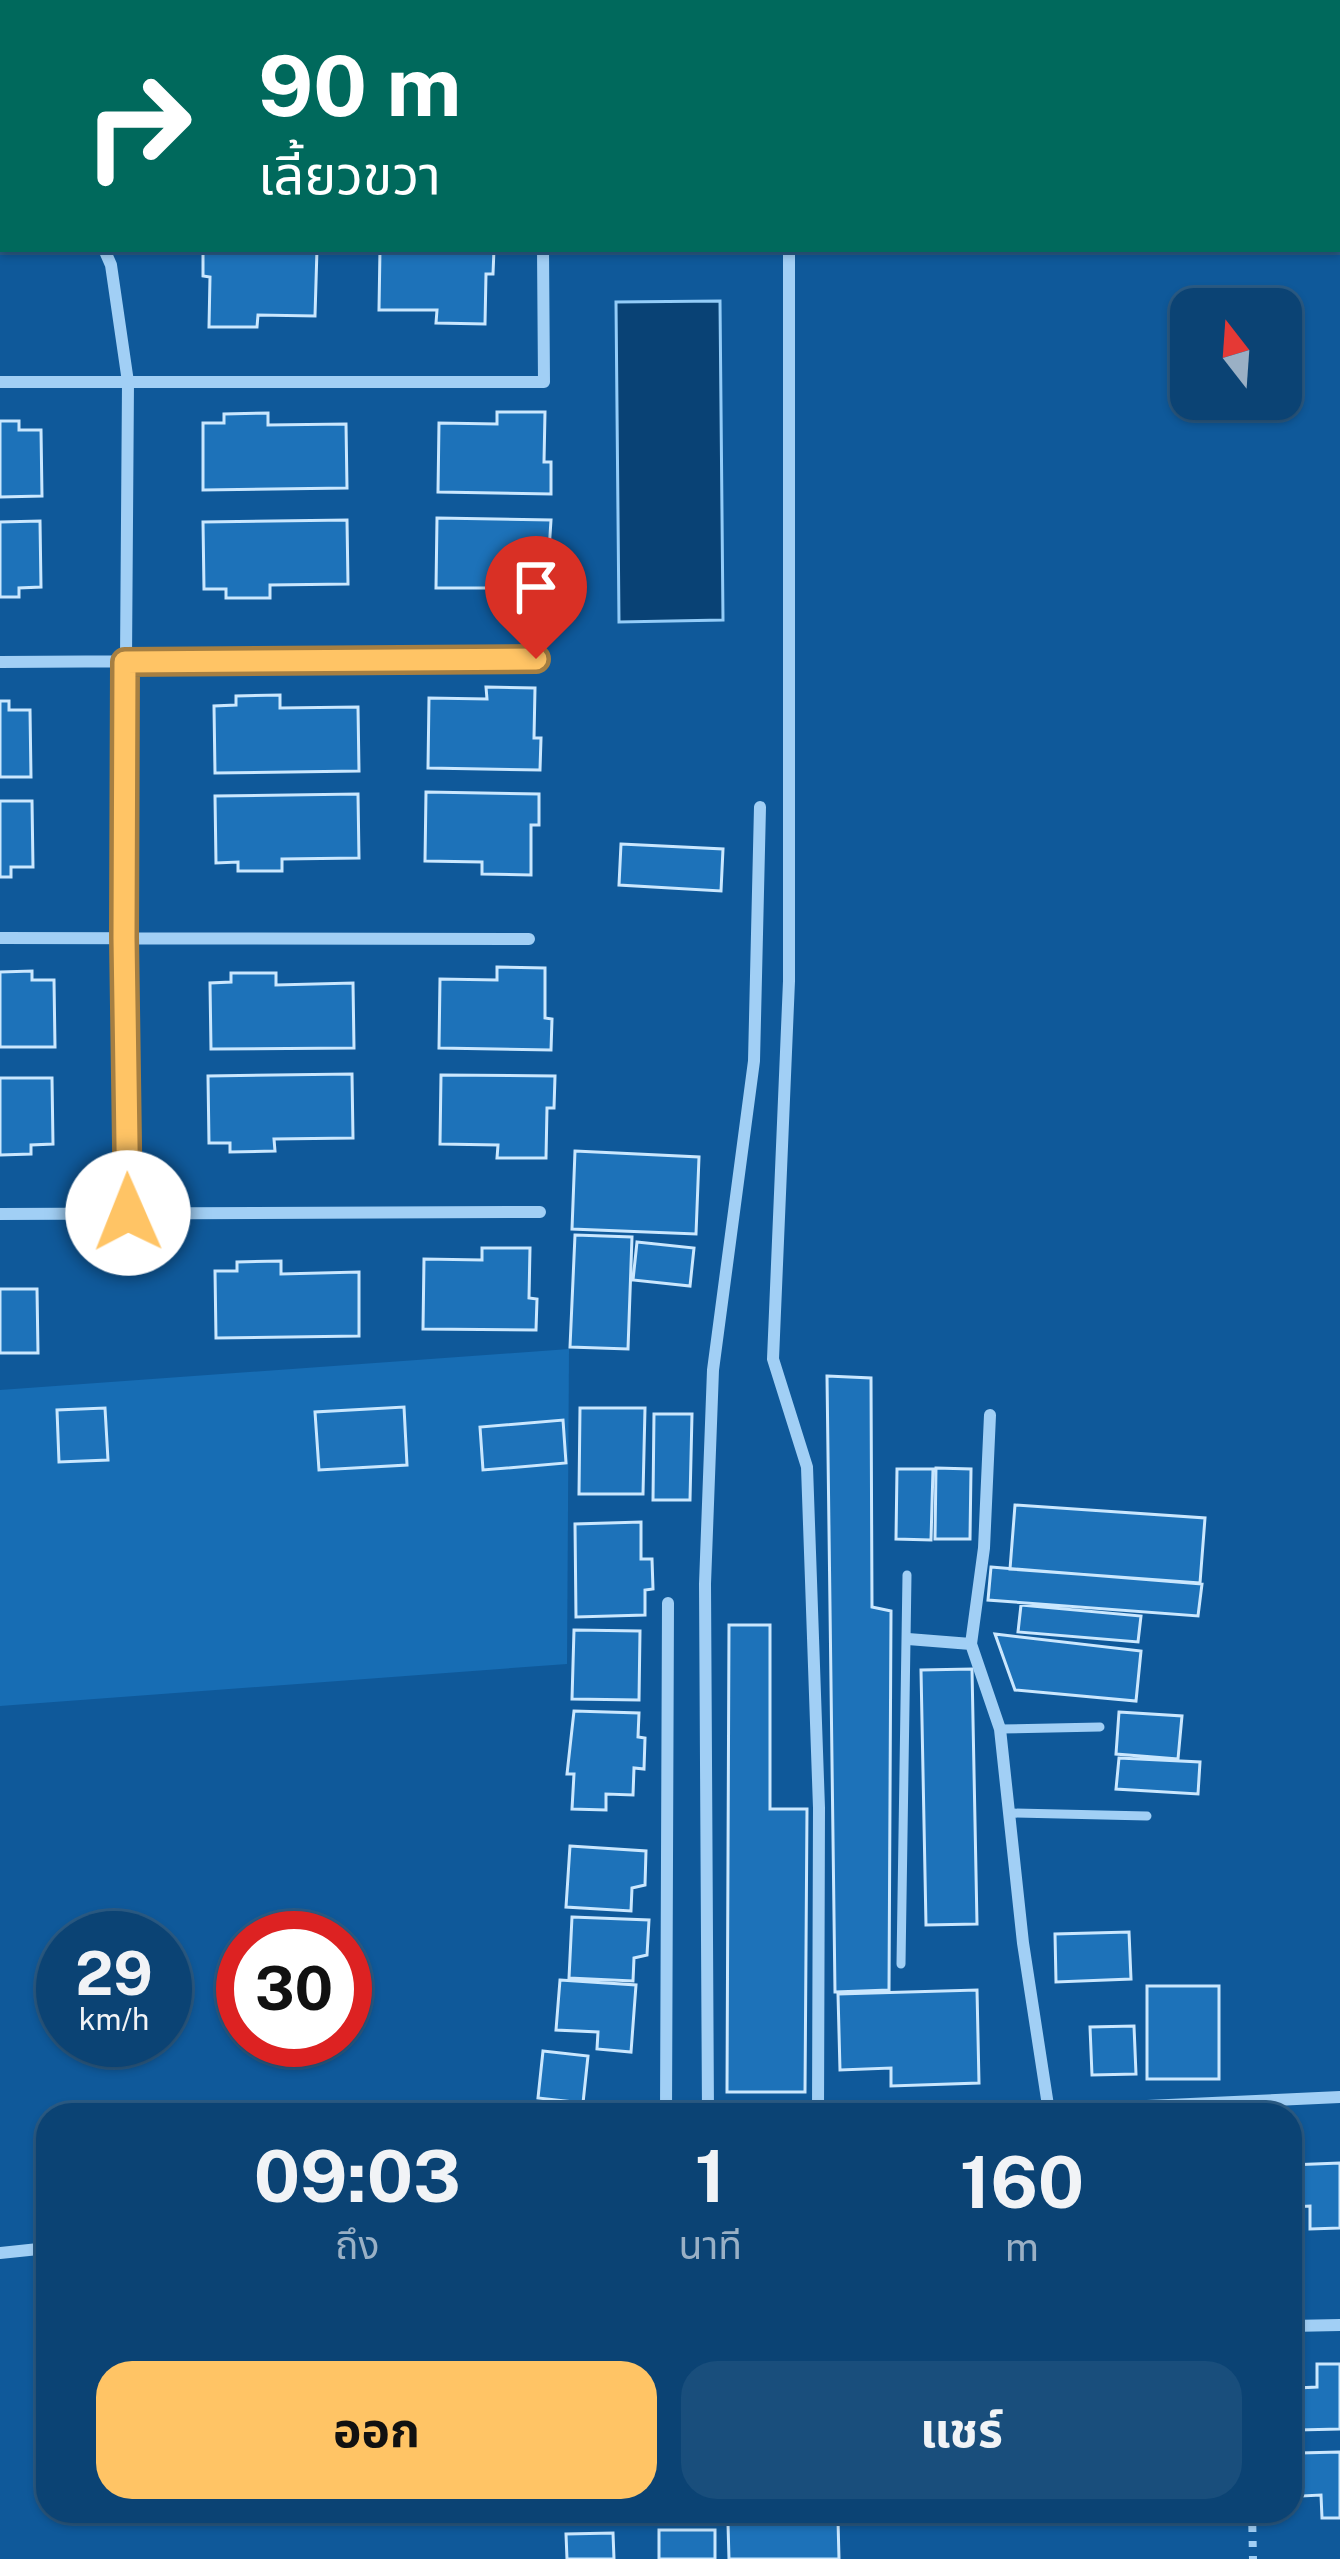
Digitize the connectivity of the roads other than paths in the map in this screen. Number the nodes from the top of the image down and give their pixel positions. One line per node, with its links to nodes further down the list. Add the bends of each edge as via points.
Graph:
1 (105, 252): 5 (street)
2 (543, 252): 5 (street, via 544,382)
3 (789, 252): 29 (street, via 789,981 773,1359 807,1467 819,1808)
4 (0, 382): 5 (street)
5 (128, 382): 8 (street)
6 (536, 659): 8 (street)
7 (0, 662): 8 (street)
8 (125, 662): 11 (street)
9 (760, 808): 28 (street, via 754,1061 713,1370 705,1584)
10 (0, 938): 11 (street)
11 (124, 938): 12 (street); 14 (street)
12 (529, 939)
13 (540, 1212): 14 (street)
14 (128, 1213): 15 (street)
15 (0, 1214)
16 (990, 1415): 20 (street)
17 (907, 1575): 19 (lane)
18 (668, 1603): 27 (street)
19 (908, 1639): 20 (street); 25 (lane)
20 (971, 1644): 22 (street)
21 (1100, 1727): 22 (lane)
22 (1000, 1729): 23 (street)
23 (1012, 1813): 24 (lane); 30 (street)
24 (1147, 1816)
25 (901, 1964)
26 (1340, 2097): 31 (street)
27 (666, 2103)
28 (708, 2103)
29 (818, 2103)
30 (1048, 2103)
31 (1224, 2103)
32 (36, 2249): 33 (street)
33 (0, 2253)
34 (1340, 2325): 35 (street)
35 (1302, 2326)

